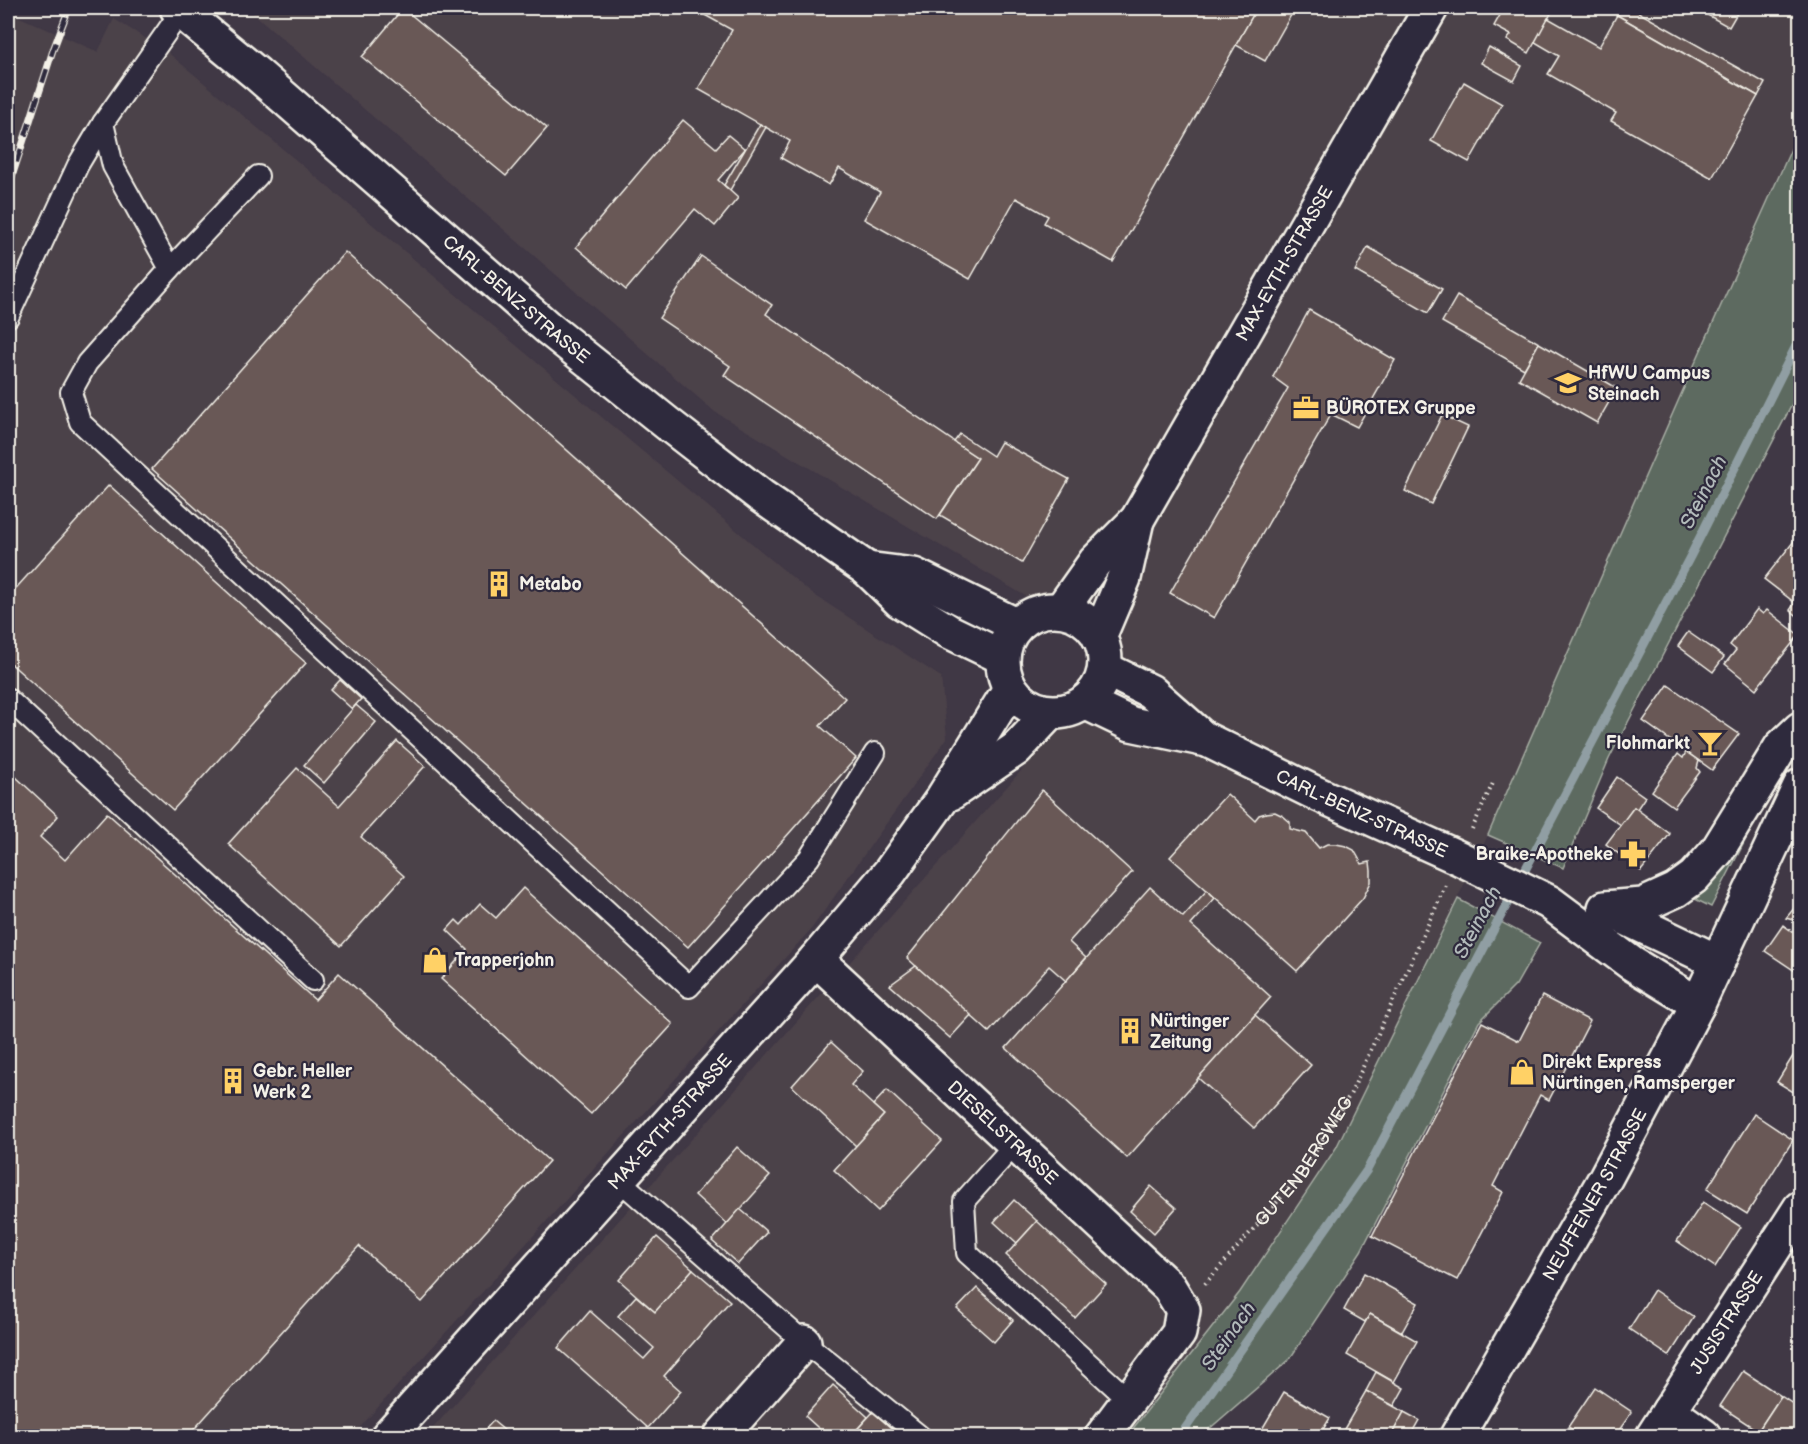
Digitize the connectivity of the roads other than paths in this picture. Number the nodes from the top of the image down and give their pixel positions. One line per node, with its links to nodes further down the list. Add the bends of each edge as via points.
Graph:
1 (180, 8): 3 (lane); 8 (street, CARL-BENZ-STRASSE, via 548,328 761,496)
2 (1431, 8): 7 (street, MAX-EYTH-STRASSE)
3 (104, 123): 5 (lane, via 113,166); 6 (lane, via 78,165)
4 (258, 176): 5 (lane)
5 (170, 269): 20 (lane, via 87,363 71,392 80,422 689,987 809,858)
6 (8, 317)
7 (1137, 519): 9 (street, MAX-EYTH-STRASSE, via 1095,562); 11 (street, MAX-EYTH-STRASSE, via 1124,578)
8 (867, 569): 10 (street, CARL-BENZ-STRASSE, via 914,575); 12 (street, CARL-BENZ-STRASSE, via 900,601 948,631)
9 (1061, 610): 10 (street, via 1037,612); 11 (street, via 1083,619)
10 (1016, 625): 12 (street, via 1006,640)
11 (1099, 637): 13 (street, via 1105,652)
12 (1002, 657): 14 (street)
13 (1105, 669): 16 (street, via 1098,688); 19 (street, CARL-BENZ-STRASSE, via 1150,691)
14 (1010, 689): 17 (street, via 1027,705); 22 (street, MAX-EYTH-STRASSE)
15 (8, 699): 28 (lane)
16 (1085, 702): 17 (street, via 1069,711); 19 (street, CARL-BENZ-STRASSE, via 1131,724)
17 (1050, 713): 22 (street, MAX-EYTH-STRASSE, via 1016,749)
18 (1800, 729): 25 (street, via 1781,747 1717,851 1694,877 1676,891 1643,905)
19 (1207, 740): 24 (street, CARL-BENZ-STRASSE)
20 (875, 753)
21 (1800, 786): 23 (street, NEUFFENER STRASSE)
22 (942, 799): 26 (street, MAX-EYTH-STRASSE, via 890,872)
23 (1792, 827): 27 (street, NEUFFENER STRASSE)
24 (1549, 902): 25 (street, CARL-BENZ-STRASSE); 29 (street, CARL-BENZ-STRASSE, via 1631,963)
25 (1605, 908): 27 (street, CARL-BENZ-STRASSE)
26 (816, 959): 30 (street, DIESELSTRASSE); 31 (street, MAX-EYTH-STRASSE)
27 (1718, 962): 29 (street, NEUFFENER STRASSE)
28 (314, 980)
29 (1698, 1004): 40 (street, NEUFFENER STRASSE)
30 (1015, 1144): 34 (street, DIESELSTRASSE, via 1169,1287 1183,1310 1179,1333); 34 (lane, via 964,1201 967,1253)
31 (619, 1180): 33 (lane); 36 (street, MAX-EYTH-STRASSE)
32 (1800, 1208): 35 (street, JUSISTRASSE)
33 (804, 1342): 37 (street); 38 (lane)
34 (1130, 1400): 39 (street)
35 (1661, 1424): 41 (street)
36 (388, 1437)
37 (721, 1437)
38 (920, 1437)
39 (1102, 1437)
40 (1457, 1437)
41 (1704, 1437)

